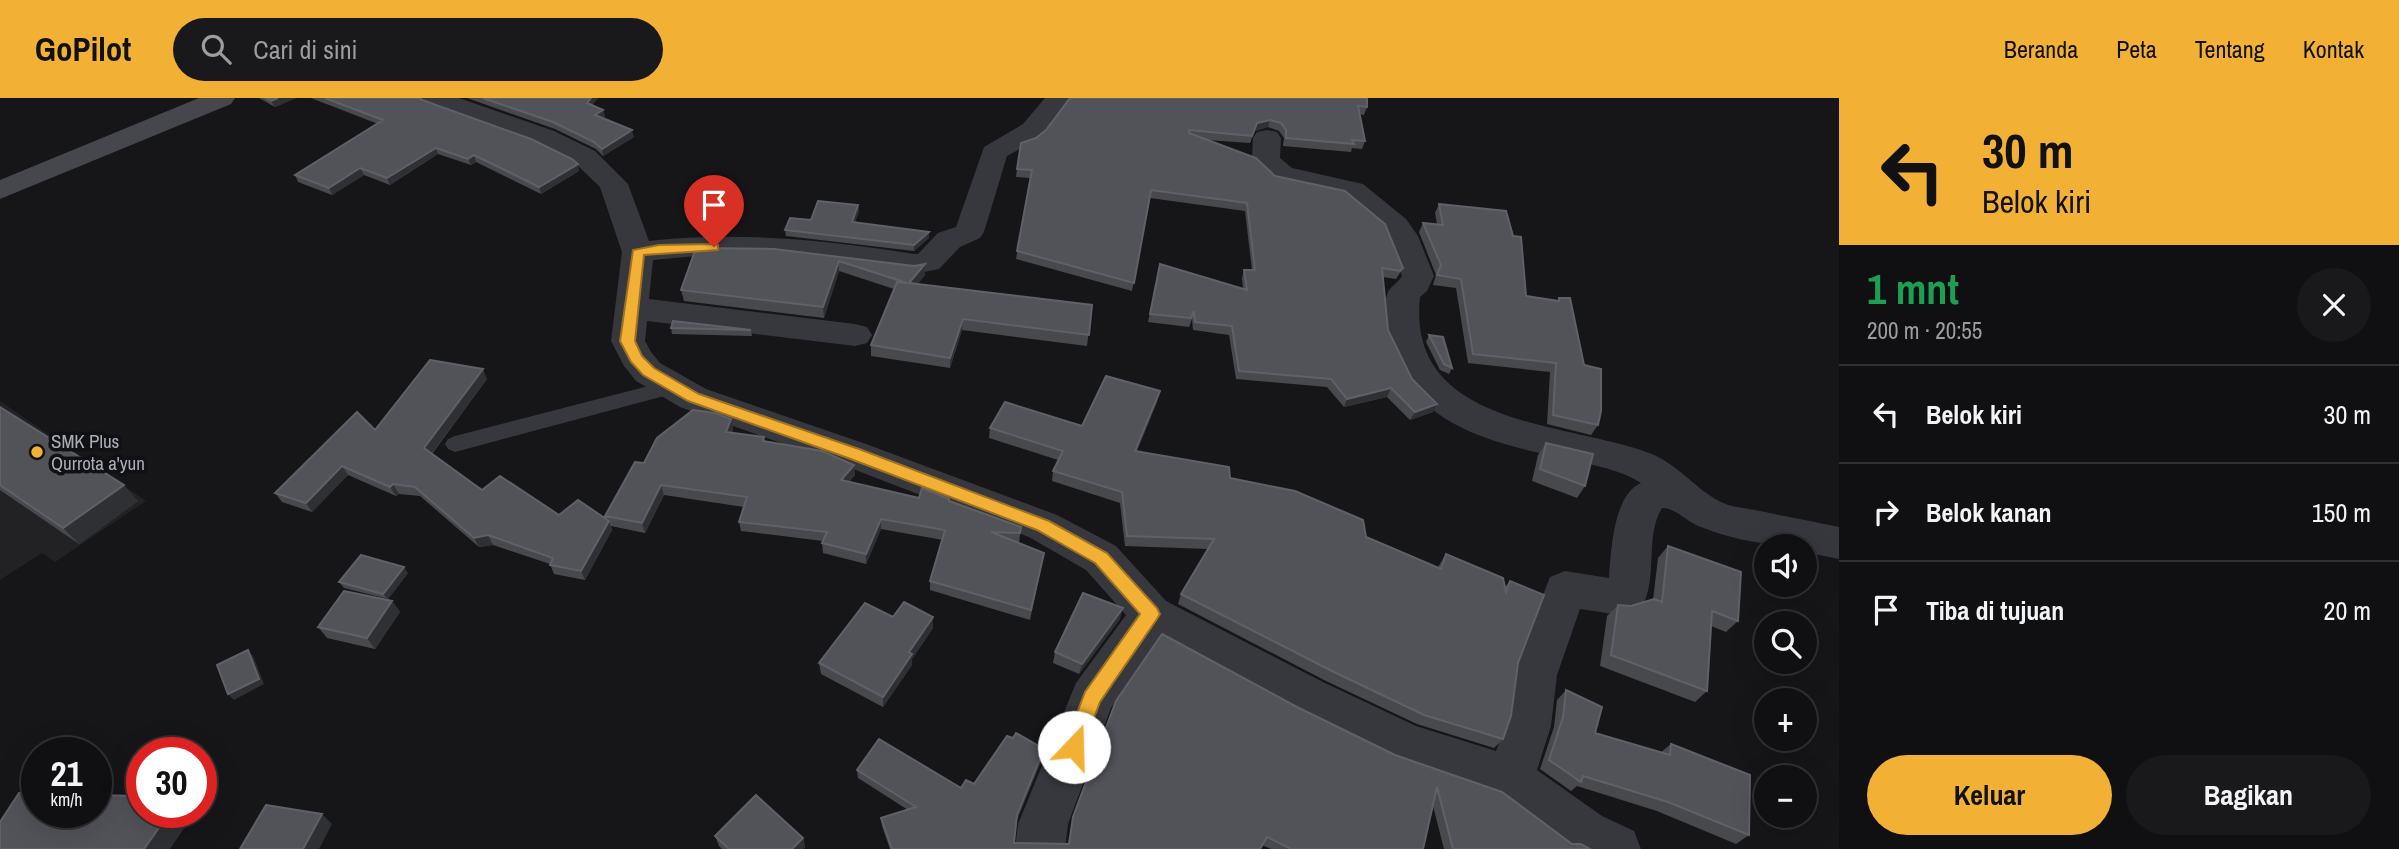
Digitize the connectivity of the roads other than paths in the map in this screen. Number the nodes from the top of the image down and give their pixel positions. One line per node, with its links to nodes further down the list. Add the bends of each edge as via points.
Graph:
1 (222, 98): 5 (main road)
2 (434, 98): 6 (street, via 544,136 585,157 613,184)
3 (1059, 98): 6 (street, via 1034,129 994,153 969,232 949,240 928,262 755,248)
4 (1267, 138): 11 (street, via 1266,159 1278,172 1353,190 1401,231 1418,276 1416,284 1404,293 1402,332 1422,380 1444,402 1508,432 1636,463)
5 (0, 190)
6 (638, 252): 7 (street)
7 (631, 308): 8 (street); 9 (street, via 628,341 636,358)
8 (855, 335)
9 (672, 387): 10 (lane); 13 (street, via 1043,526 1101,558)
10 (455, 444)
11 (1678, 494): 12 (street, via 1713,516); 14 (street, via 1658,493 1642,503 1626,596 1565,589 1535,673 1528,726)
12 (1839, 543)
13 (1151, 614): 14 (street, via 1406,745); 15 (street, via 1092,698 1042,824)
14 (1510, 779): 16 (street, via 1584,833)
15 (1040, 849)
16 (1616, 849)

